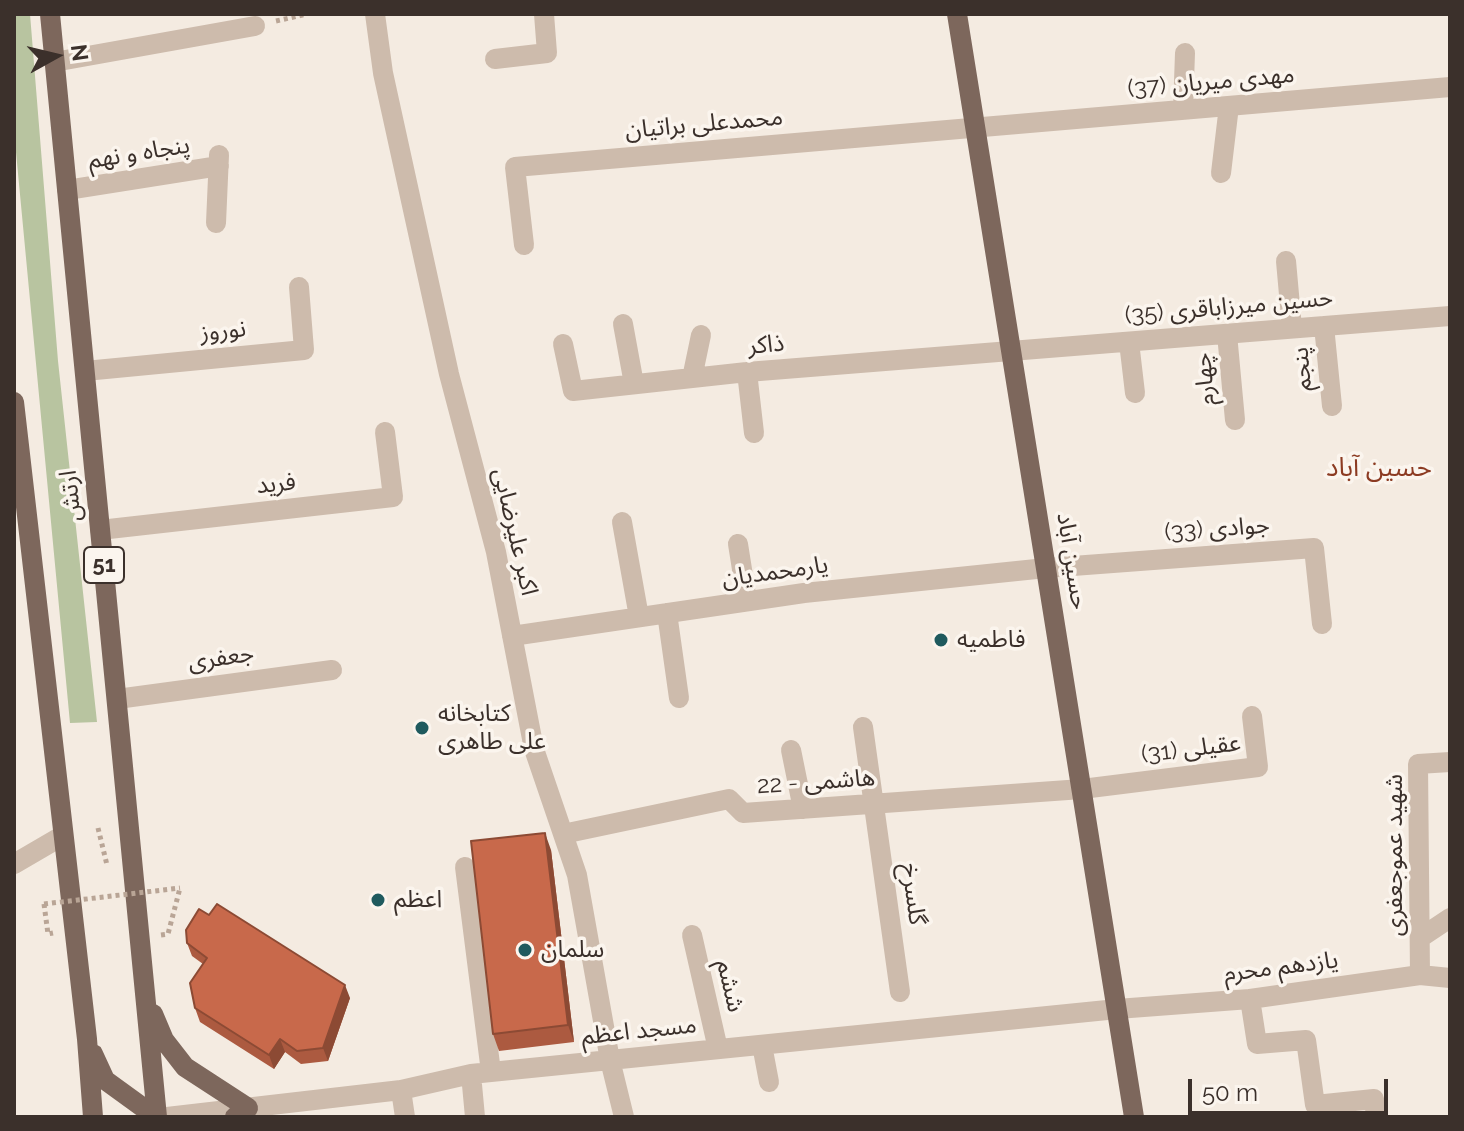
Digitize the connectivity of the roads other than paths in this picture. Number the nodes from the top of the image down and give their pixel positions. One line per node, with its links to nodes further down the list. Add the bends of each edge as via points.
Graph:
1 (50, 14): 8 (main road, ارتش / 51)
2 (375, 14): 47 (street, اکبر علیرضایی, via 386,88)
3 (544, 14): 7 (street, via 547,53)
4 (957, 14): 12 (main road, حسین آباد)
5 (255, 26): 8 (street)
6 (1185, 53): 11 (street)
7 (495, 59)
8 (54, 62): 14 (main road, ارتش / 51)
9 (1450, 87): 10 (street, مهدی میریان (37))
10 (1229, 106): 11 (street, مهدی میریان (37)); 13 (street)
11 (1183, 110): 12 (street, مهدی میریان (37))
12 (976, 127): 16 (street, محمدعلی براتیان, via 515,167); 27 (main road, حسین آباد)
13 (1221, 173)
14 (67, 190): 15 (street, پنجاه و نهم, via 219,161); 28 (main road, ارتش / 51)
15 (216, 223)
16 (524, 245)
17 (1286, 261): 22 (street)
18 (299, 287): 28 (street, نوروز, via 304,350)
19 (1450, 316): 21 (street, حسین میرزاباقری (35))
20 (623, 324): 31 (street)
21 (1324, 326): 22 (street, حسین میرزاباقری (35)); 34 (street, پنجم)
22 (1292, 328): 23 (street, حسین میرزاباقری (35))
23 (1227, 334): 25 (street, حسین میرزاباقری (35)); 35 (street, چهارم)
24 (701, 335): 30 (street)
25 (1129, 342): 27 (street, حسین میرزاباقری (35)); 32 (street)
26 (563, 344): 31 (street, ذاکر, via 573,391)
27 (1012, 351): 29 (street, ذاکر); 42 (main road, حسین آباد)
28 (85, 371): 40 (main road, ارتش / 51)
29 (747, 372): 30 (street, ذاکر); 37 (street)
30 (692, 378): 31 (street, ذاکر)
31 (634, 384)
32 (1135, 393)
33 (14, 402): 38 (main road, ارتش)
34 (1332, 406)
35 (1235, 420)
36 (385, 432): 40 (street, فرید, via 393,497)
37 (754, 433)
38 (16, 434): 59 (main road, ارتش)
39 (622, 522): 45 (street)
40 (100, 530): 50 (main road, ارتش / 51)
41 (738, 544): 43 (street)
42 (1046, 568): 43 (street, یارمحمدیان); 46 (street, جوادی (33), via 1314,548); 55 (main road, حسین آباد)
43 (747, 601): 44 (street, یارمحمدیان)
44 (667, 613): 45 (street, یارمحمدیان); 49 (street)
45 (639, 617): 47 (street, یارمحمدیان)
46 (1322, 624)
47 (512, 636): 58 (street, اکبر علیرضایی, via 534,749)
48 (332, 670): 50 (street, جعفری)
49 (679, 698)
50 (117, 699): 68 (main road, ارتش / 51)
51 (1252, 716): 55 (street, عقیلی (31), via 1258,767)
52 (863, 727): 56 (street, گلسرخ)
53 (791, 750): 57 (street)
54 (1450, 762): 64 (street, شهید عموجعفری, via 1418,764)
55 (1082, 789): 56 (street, هاشمی - 22); 70 (main road, حسین آباد)
56 (875, 804): 57 (street, هاشمی - 22); 67 (street, گلسرخ)
57 (803, 809): 58 (street, هاشمی - 22, via 743,813 729,799)
58 (563, 834): 74 (street, اکبر علیرضایی, via 577,875)
59 (62, 836): 60 (street); 71 (main road, ارتش)
60 (14, 864)
61 (465, 867): 75 (street)
62 (1450, 918): 64 (street)
63 (692, 935): 73 (street, ششم)
64 (1420, 938): 65 (street, شهید عموجعفری)
65 (1420, 975): 66 (street, یازدهم محرم); 69 (street, یازدهم محرم)
66 (1450, 978)
67 (900, 992)
68 (146, 995): 78 (main road, via 164,1040 185,1067); 80 (main road, ارتش / 51)
69 (1250, 999): 70 (street, یازدهم محرم); 86 (street, via 1257,1044 1306,1040 1315,1105 1374,1099)
70 (1117, 1009): 72 (street, مسجد اعظم); 85 (main road, حسین آباد)
71 (87, 1039): 79 (main road, ارتش); 80 (main road, via 105,1080)
72 (762, 1045): 73 (street, مسجد اعظم); 76 (street)
73 (718, 1049): 74 (street, مسجد اعظم)
74 (610, 1060): 75 (street, مسجد اعظم); 84 (street, اکبر علیرضایی)
75 (481, 1073): 77 (street, مسجد اعظم); 83 (street)
76 (769, 1082)
77 (401, 1090): 78 (street, مسجد اعظم); 82 (street)
78 (242, 1112): 81 (street, مسجد اعظم)
79 (93, 1117)
80 (157, 1117)
81 (167, 1117)
82 (405, 1117)
83 (475, 1117)
84 (624, 1117)
85 (1134, 1117)
86 (1376, 1117)

